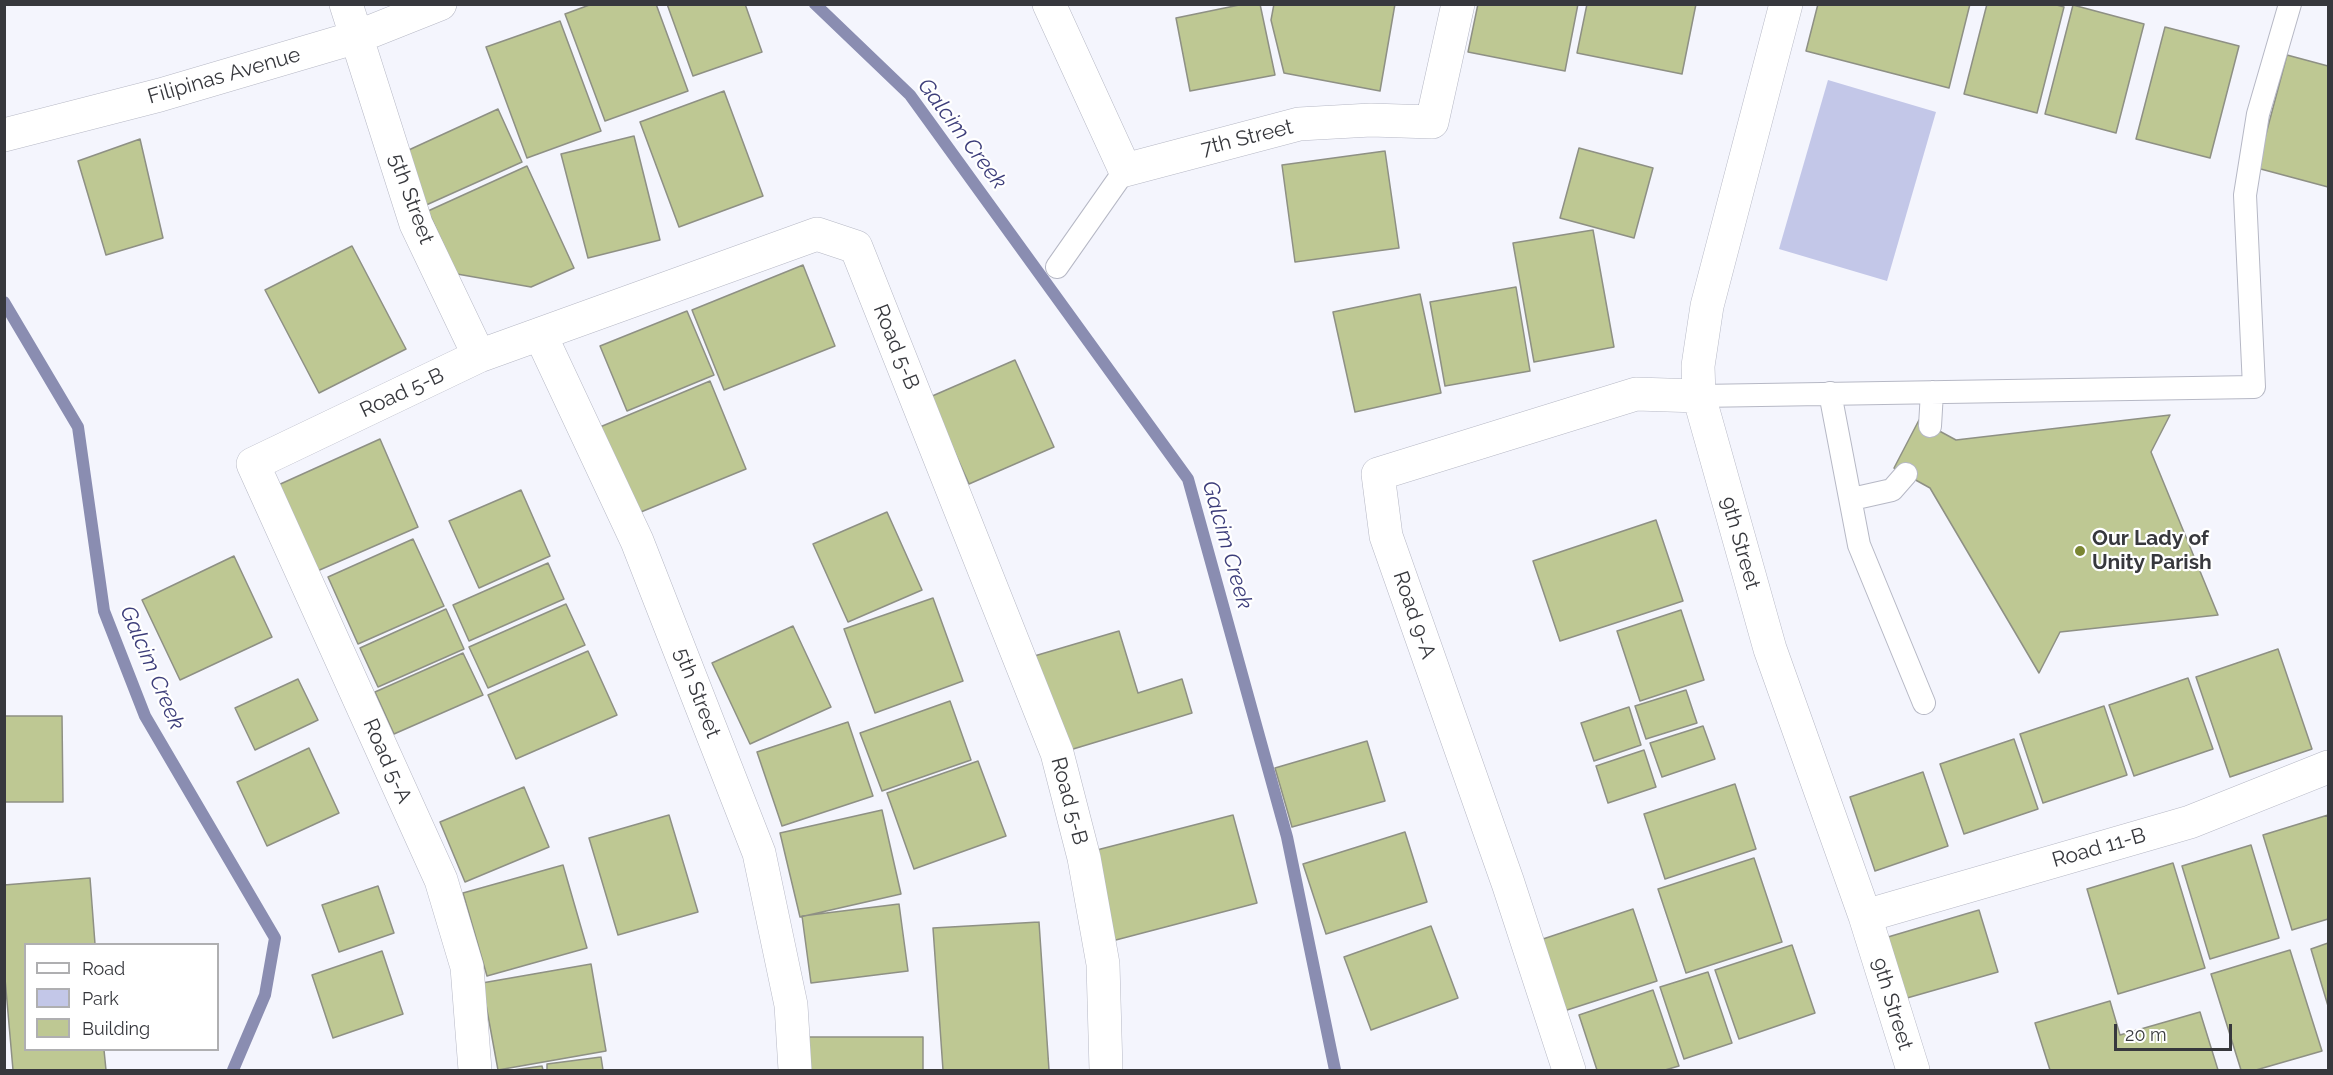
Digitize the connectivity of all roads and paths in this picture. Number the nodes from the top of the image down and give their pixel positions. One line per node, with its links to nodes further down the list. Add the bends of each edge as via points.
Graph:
1 (346, 4): 7 (street, 5th Street)
2 (440, 4): 7 (street, Filipinas Avenue)
3 (1049, 4): 9 (street)
4 (1458, 4): 9 (street, 7th Street, via 1432,122 1299,124)
5 (1786, 4): 15 (street, 9th Street, via 1707,306 1698,366)
6 (2290, 4): 13 (lane, via 2258,114 2244,195 2254,387)
7 (357, 37): 8 (street, Filipinas Avenue, via 160,95); 12 (street, 5th Street, via 416,224)
8 (4, 135)
9 (1125, 170): 10 (lane)
10 (1057, 267)
11 (540, 334): 12 (street, Road 5-B); 24 (street, 5th Street, via 637,541 759,853 791,1005); 25 (street, Road 5-B, via 818,234 856,247 1057,753 1084,858 1103,964)
12 (479, 356): 17 (street, Road 5-B)
13 (1932, 392): 14 (lane); 16 (lane)
14 (1830, 393): 15 (lane); 19 (lane)
15 (1699, 396): 22 (street, 9th Street, via 1770,649); 26 (street, Road 9-A, via 1636,394 1378,474 1386,536 1508,883)
16 (1930, 426)
17 (253, 464): 23 (street, Road 5-A, via 441,880 467,967)
18 (1906, 474): 19 (lane, via 1892,490)
19 (1852, 499): 20 (lane, via 1859,545)
20 (1924, 703)
21 (2328, 767): 22 (street, Road 11-B, via 2190,822)
22 (1865, 916): 27 (street, 9th Street)
23 (475, 1071)
24 (795, 1071)
25 (1106, 1071)
26 (1569, 1071)
27 (1913, 1071)

